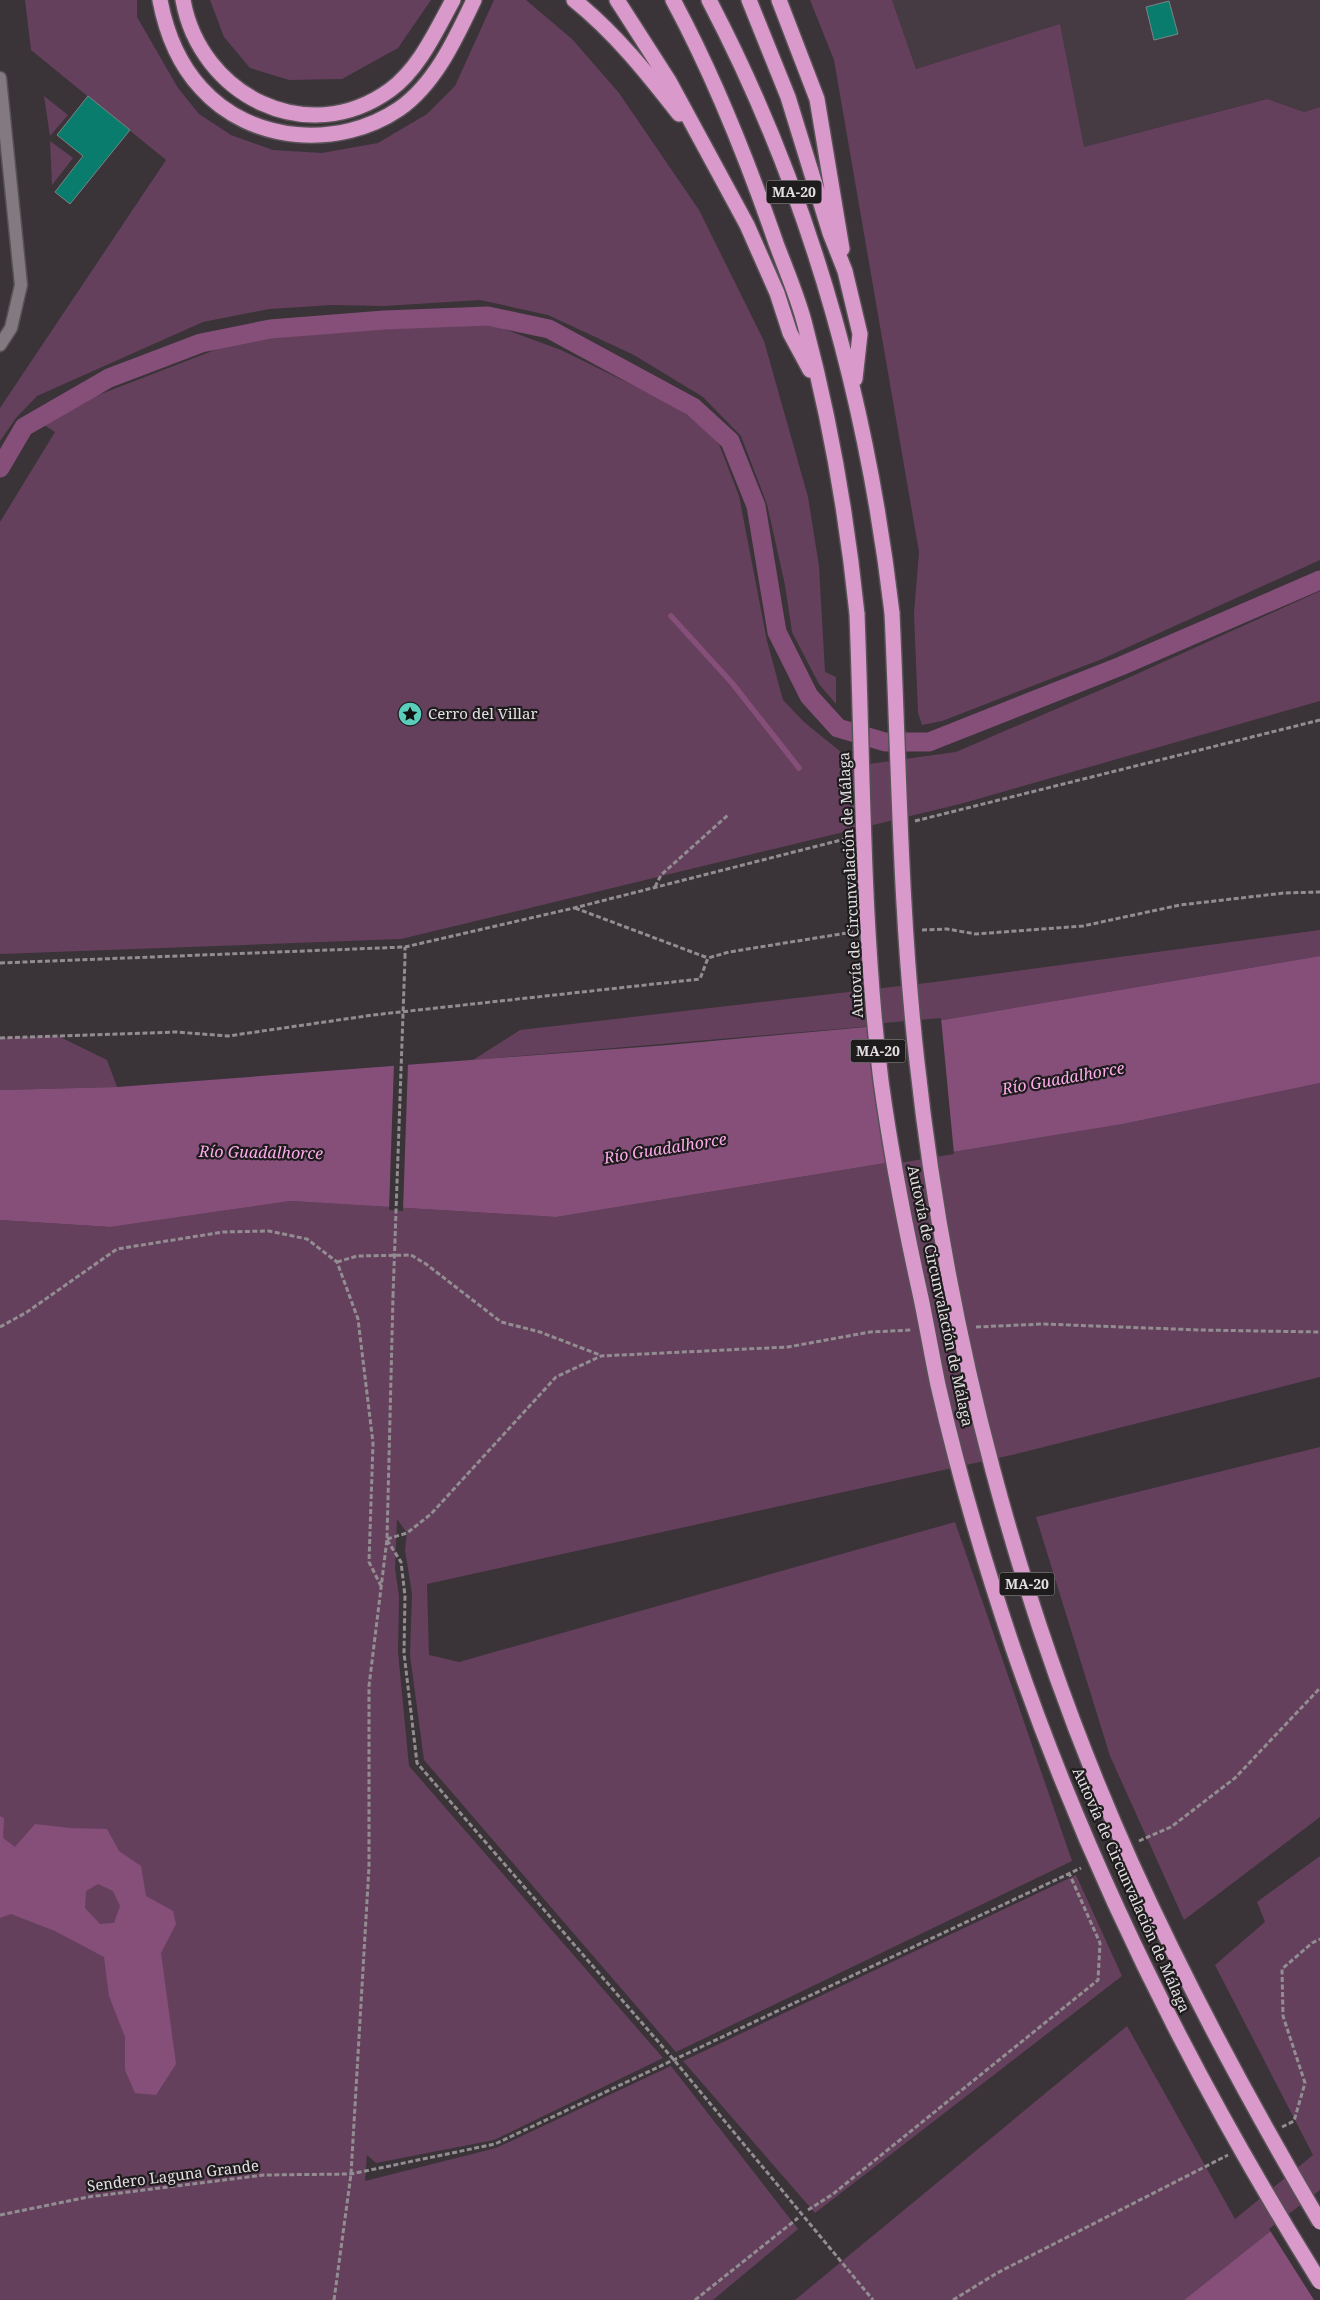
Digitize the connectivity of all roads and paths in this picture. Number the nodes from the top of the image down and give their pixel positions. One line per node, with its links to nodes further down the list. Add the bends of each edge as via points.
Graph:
1 (160, 0): 4 (highway, via 172,44 201,89 221,106 270,130 322,136 379,121 401,108 442,60)
2 (183, 0): 3 (highway, via 196,42 213,68 233,87 256,102 308,115 334,113 365,104 391,90 412,69)
3 (453, 0)
4 (474, 0)
5 (574, 0): 13 (highway, via 631,53)
6 (617, 0): 13 (highway)
7 (673, 0): 17 (highway, Autovía de Circunvalación de Málaga / MA-20, via 748,161 805,324)
8 (709, 0): 18 (highway, Autovía de Circunvalación de Málaga / MA-20, via 781,157 842,338)
9 (749, 0): 14 (highway, via 788,97)
10 (779, 0): 14 (highway, via 817,99)
11 (0, 78): 12 (street)
12 (3, 140): 15 (street, via 21,285)
13 (709, 152): 17 (highway, via 747,225 777,293 790,333)
14 (845, 271): 18 (highway, via 860,334)
15 (5, 330): 16 (street)
16 (0, 345)
17 (819, 387): 49 (highway, Autovía de Circunvalación de Málaga / MA-20, bridge, via 838,473 857,614 871,984 882,1081 902,1215 959,1468 1012,1646 1101,1874 1195,2070)
18 (853, 393): 48 (highway, Autovía de Circunvalación de Málaga / MA-20, bridge, via 870,466 892,614 908,982 917,1067 951,1286 991,1460 1043,1635 1087,1757 1130,1861 1224,2053)
19 (728, 814): 20 (path, via 661,875)
20 (654, 887)
21 (1320, 892): 23 (path, via 1180,905 1083,926 976,934 947,929)
22 (574, 908): 25 (path)
23 (918, 930)
24 (860, 932): 25 (path)
25 (708, 958): 27 (path, via 700,979 373,1015 228,1036 176,1032)
26 (0, 963): 34 (path, bridge, via 406,947)
27 (0, 1038)
28 (337, 1262): 29 (path, via 307,1239 269,1231 223,1232 117,1249); 33 (path, via 357,1256 410,1255 501,1322 540,1332); 35 (path, via 358,1319 373,1442 369,1562)
29 (0, 1327)
30 (966, 1328): 32 (path, via 1043,1324)
31 (918, 1330): 33 (path, via 870,1332 788,1348)
32 (1320, 1332)
33 (601, 1356): 34 (path, via 556,1377 431,1514 407,1533)
34 (387, 1539): 35 (path); 41 (path, via 401,1562 406,1596 404,1653 417,1763)
35 (382, 1588): 44 (path, via 369,1686 369,1867)
36 (1320, 1688): 37 (path, via 1234,1778 1171,1826)
37 (1137, 1842)
38 (1086, 1865): 39 (path, Sendero Laguna Grande)
39 (1069, 1873): 41 (path, Sendero Laguna Grande); 45 (path, via 1100,1943 1098,1980 833,2194)
40 (1320, 1939): 42 (path, via 1282,1969 1283,2016 1305,2083 1294,2122)
41 (674, 2060): 44 (path, Sendero Laguna Grande, via 495,2144); 52 (path)
42 (1277, 2130)
43 (1234, 2152): 53 (path, via 997,2273)
44 (351, 2174): 46 (path, Sendero Laguna Grande, via 264,2175 88,2198); 50 (path)
45 (808, 2210)
46 (0, 2215)
47 (798, 2218): 51 (path)
48 (1320, 2222)
49 (1320, 2282)
50 (334, 2300)
51 (695, 2300)
52 (873, 2300)
53 (953, 2300)

